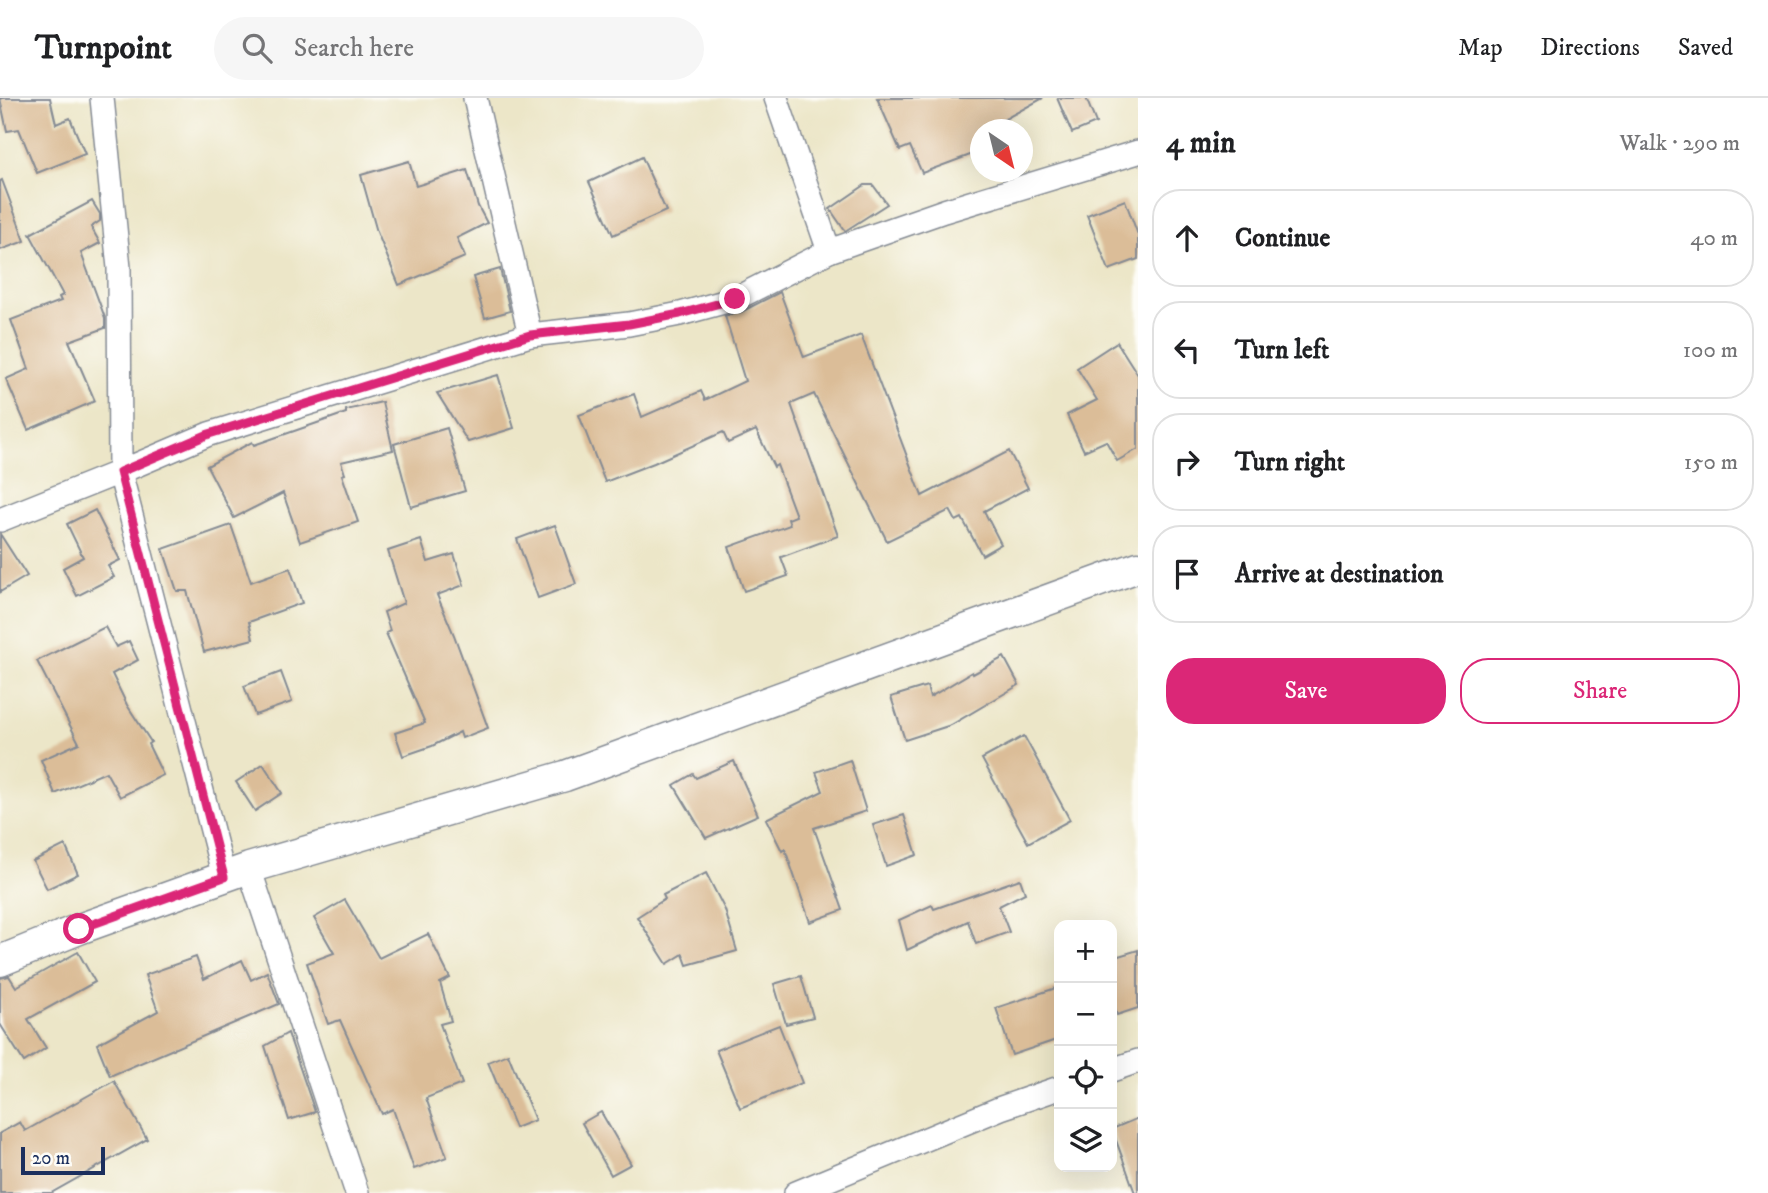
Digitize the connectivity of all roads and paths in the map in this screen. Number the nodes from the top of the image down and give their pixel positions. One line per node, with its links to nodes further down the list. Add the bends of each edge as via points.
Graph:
1 (102, 98): 7 (street, via 119,268)
2 (475, 98): 6 (street)
3 (776, 98): 5 (street)
4 (1138, 152): 5 (street)
5 (829, 251): 6 (street, via 735,299 629,324)
6 (530, 335): 7 (street, via 209,434)
7 (120, 472): 8 (street); 10 (street)
8 (0, 520)
9 (1138, 567): 10 (street, via 565,776)
10 (237, 872): 11 (street); 15 (street)
11 (0, 961)
12 (1138, 1061): 13 (street)
13 (1117, 1068)
14 (1054, 1090): 16 (street)
15 (356, 1193)
16 (796, 1193)

